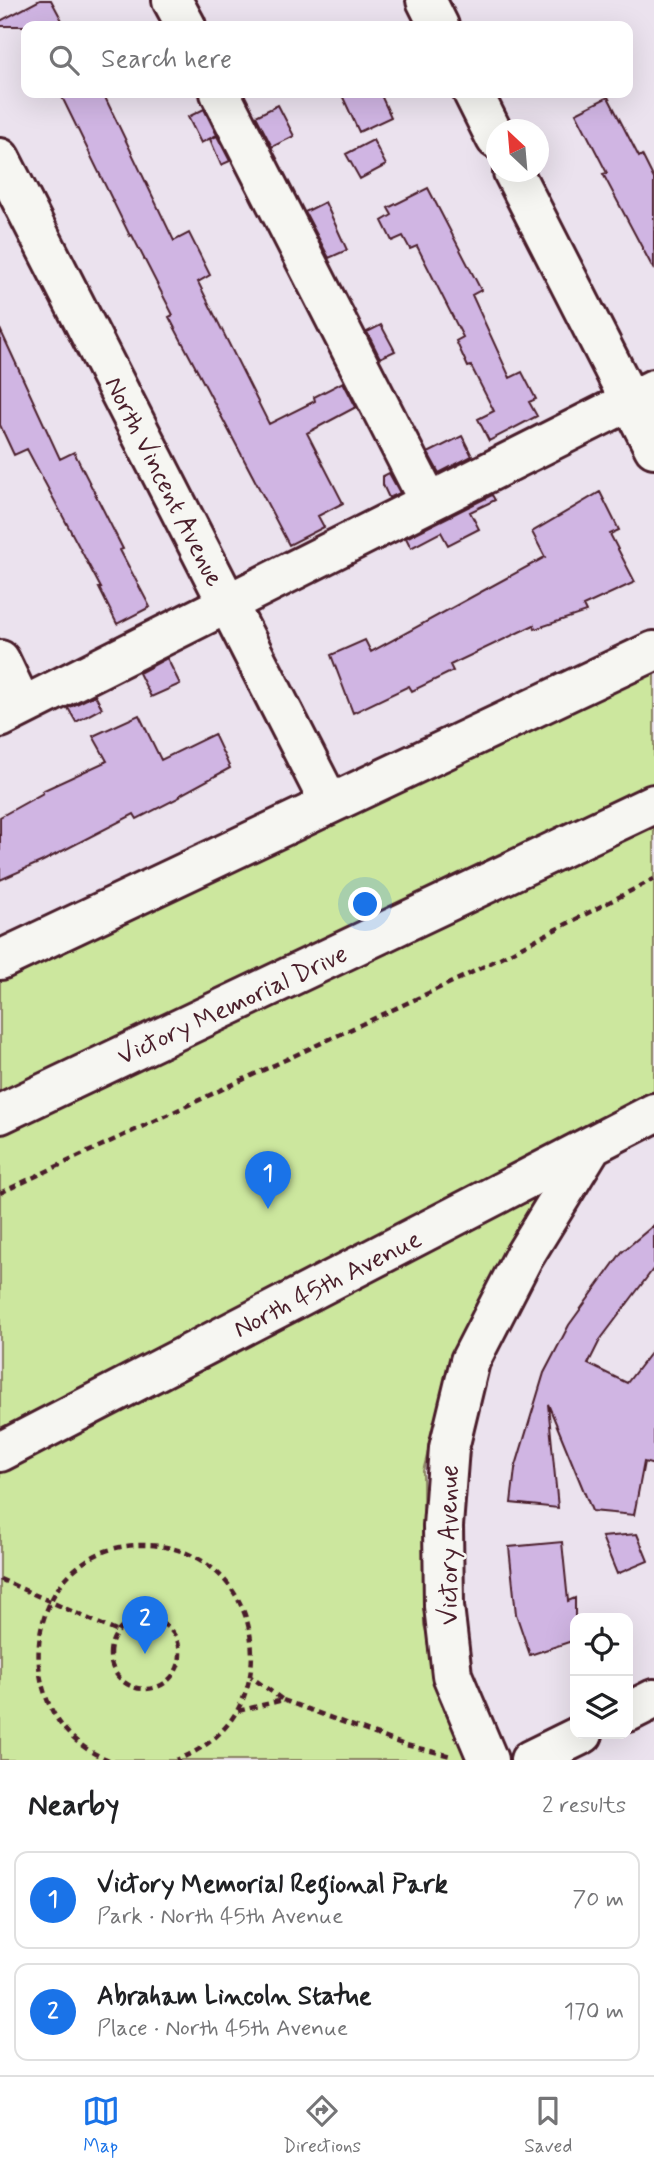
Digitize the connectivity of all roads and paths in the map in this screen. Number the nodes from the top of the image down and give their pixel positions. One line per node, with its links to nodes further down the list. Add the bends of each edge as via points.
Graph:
1 (173, 0): 3 (street)
2 (426, 0): 4 (street)
3 (184, 21)
4 (436, 21)
5 (223, 98): 12 (street)
6 (476, 98): 7 (street)
7 (486, 119)
8 (0, 158): 13 (street, North Vincent Avenue)
9 (519, 182): 10 (street)
10 (642, 395): 11 (street); 12 (street)
11 (654, 448)
12 (429, 502): 13 (street)
13 (227, 603): 16 (street); 17 (street, North Vincent Avenue)
14 (654, 651): 17 (street)
15 (0, 660): 16 (street)
16 (11, 712)
17 (330, 804): 20 (street)
18 (654, 804): 22 (street, Victory Memorial Drive)
19 (654, 879): 24 (path, via 465,976)
20 (0, 960)
21 (654, 1113): 23 (street, North 45th Avenue)
22 (0, 1114)
23 (590, 1147): 25 (street, North 45th Avenue); 42 (street, Victory Avenue, via 523,1258 470,1361 449,1448 443,1526 445,1620 452,1675)
24 (0, 1193)
25 (0, 1452)
26 (0, 1579): 27 (path)
27 (47, 1599): 28 (path); 29 (path); 31 (path, via 71,1571 103,1552 149,1545 179,1551 220,1576 244,1611 252,1639)
28 (118, 1632): 28 (path, via 140,1620 163,1624 178,1643 179,1664 174,1675 154,1689 131,1687 122,1681 110,1657)
29 (32, 1643)
30 (32, 1663): 32 (path)
31 (251, 1677): 35 (path); 37 (path)
32 (36, 1686)
33 (41, 1697): 40 (path, via 68,1737)
34 (654, 1699): 36 (street)
35 (283, 1700): 37 (path); 39 (path, via 402,1744)
36 (633, 1710)
37 (237, 1711): 41 (path, via 214,1739)
38 (573, 1739): 43 (street)
39 (447, 1755)
40 (109, 1760)
41 (176, 1760)
42 (488, 1760)
43 (530, 1760)

